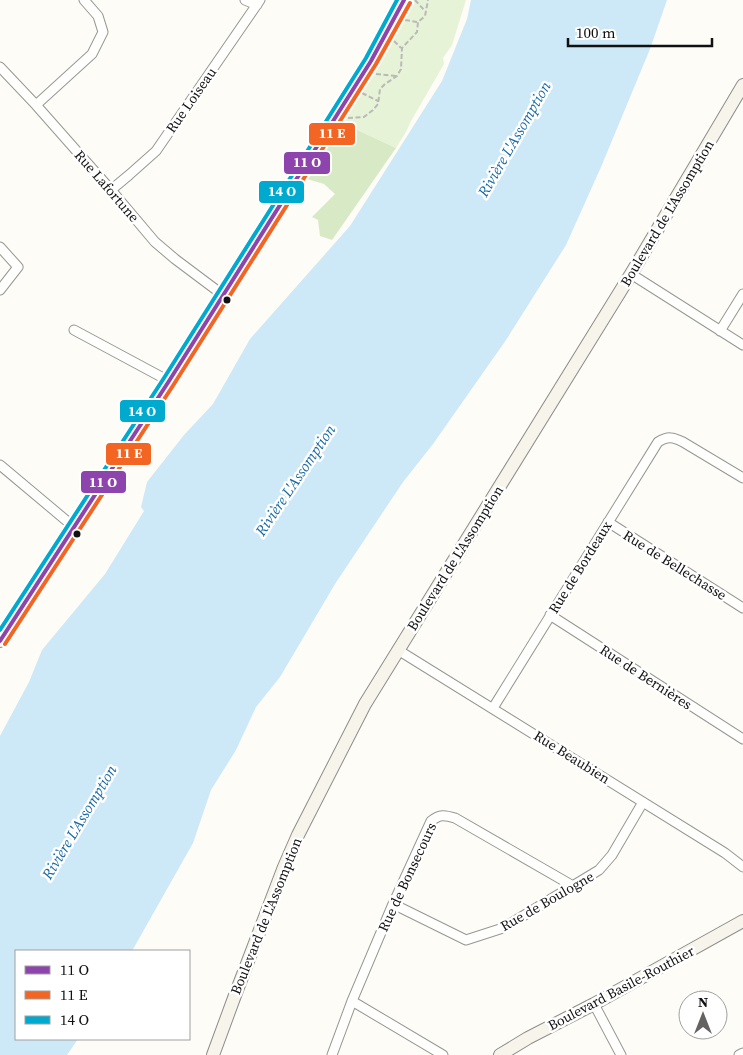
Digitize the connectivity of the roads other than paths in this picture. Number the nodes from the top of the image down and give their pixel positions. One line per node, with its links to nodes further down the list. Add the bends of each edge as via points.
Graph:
1 (84, 0): 7 (street, via 98,16 104,32 92,54)
2 (245, 0): 4 (street)
3 (404, 0): 13 (street, via 364,72)
4 (258, 2): 8 (street, Rue Loiseau, via 156,151)
5 (0, 67): 7 (street, Rue Lafortune)
6 (743, 85): 10 (street, Boulevard de L'Assomption)
7 (36, 104): 8 (street, Rue Lafortune)
8 (111, 190): 13 (street, Rue Lafortune, via 155,242)
9 (0, 247): 11 (street, via 18,267)
10 (631, 274): 15 (street); 25 (street, Boulevard de L'Assomption)
11 (0, 290)
12 (743, 294): 15 (street)
13 (224, 295): 17 (street)
14 (74, 330): 17 (street)
15 (720, 331): 16 (street)
16 (743, 345)
17 (168, 381): 21 (street)
18 (0, 465): 21 (street)
19 (743, 478): 20 (street, Rue de Bordeaux, via 684,442 665,438 658,442)
20 (608, 522): 22 (street, Rue de Bellechasse); 23 (street, Rue de Bordeaux)
21 (74, 527): 24 (street)
22 (743, 608)
23 (550, 615): 26 (street, Rue de Bordeaux); 27 (street, Rue de Bernières)
24 (0, 641)
25 (398, 650): 26 (street, Rue Beaubien); 36 (street, Boulevard de L'Assomption, via 365,704 298,835)
26 (493, 708): 28 (street, Rue Beaubien)
27 (743, 739)
28 (643, 802): 29 (street, Rue Beaubien); 30 (street, Rue de Boulogne, via 612,855 599,870)
29 (743, 867)
30 (573, 886): 31 (street, Rue de Boulogne, via 503,928 466,940); 31 (street, Rue de Bonsecours, via 455,818 437,816 431,821)
31 (392, 904): 33 (street, Rue de Bonsecours)
32 (743, 921): 34 (street, Boulevard Basile-Routhier)
33 (352, 1001): 37 (street, Rue de Bonsecours); 38 (street)
34 (594, 1004): 39 (street, Boulevard Basile-Routhier); 40 (street)
35 (743, 1053): 41 (street)
36 (213, 1055)
37 (332, 1055)
38 (443, 1055)
39 (500, 1055)
40 (621, 1055)
41 (739, 1055)

